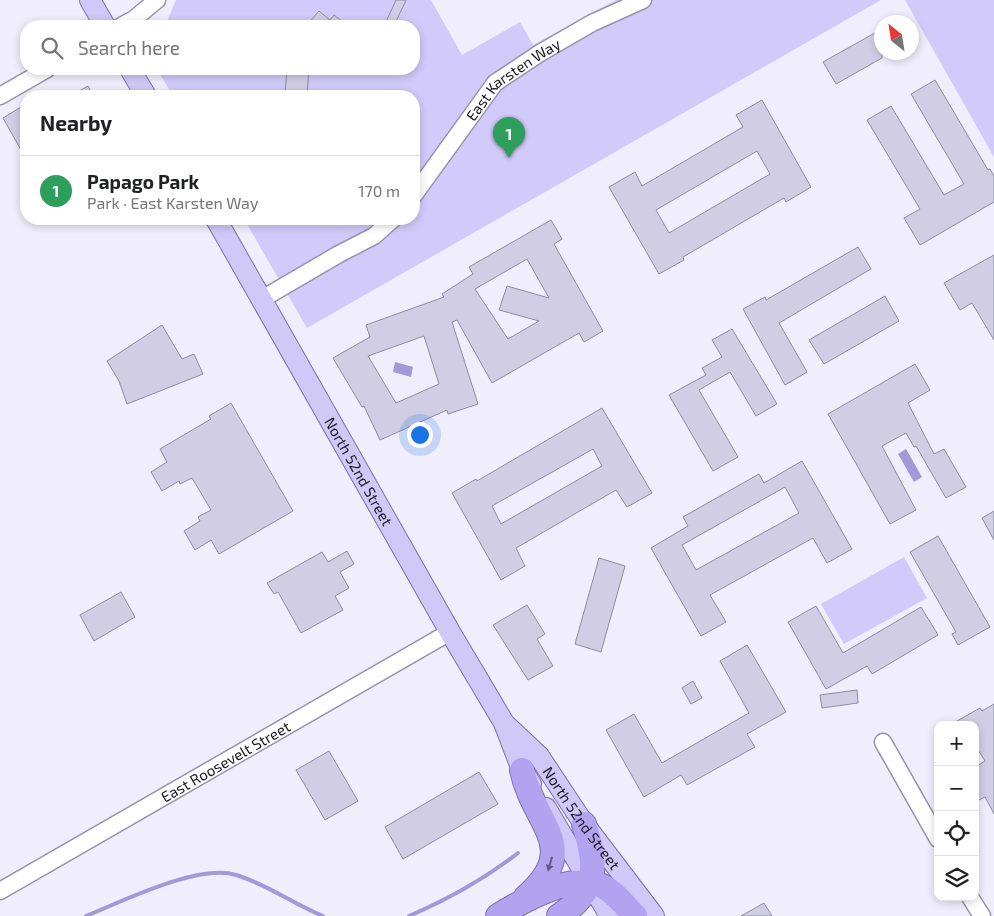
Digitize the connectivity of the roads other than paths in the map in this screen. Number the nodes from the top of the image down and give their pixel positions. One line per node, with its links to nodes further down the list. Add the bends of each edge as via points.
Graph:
1 (90, 0): 4 (main road)
2 (157, 0): 5 (street)
3 (643, 0): 10 (street, East Karsten Way, via 592,23 495,83)
4 (102, 20)
5 (132, 20)
6 (37, 75): 9 (street)
7 (134, 75): 8 (main road)
8 (142, 90)
9 (0, 96)
10 (420, 187)
11 (219, 225): 13 (main road, North 52nd Street)
12 (386, 225): 13 (street, via 374,236)
13 (262, 299): 14 (main road, North 52nd Street)
14 (450, 632): 15 (main road, North 52nd Street); 21 (street, East Roosevelt Street)
15 (504, 723): 17 (main road, North 52nd Street); 18 (main road, North 52nd Street, via 539,756)
16 (883, 742): 19 (street)
17 (522, 770): 20 (main road, North 52nd Street); 23 (highway, one-way to 23, via 526,790 554,849 547,875)
18 (584, 824): 20 (highway, via 593,851); 28 (main road, North 52nd Street)
19 (934, 832)
20 (590, 882): 23 (highway, via 557,888); 25 (highway, via 578,899); 26 (main road, North 52nd Street); 27 (highway, via 612,894)
21 (0, 891)
22 (973, 901): 29 (street)
23 (519, 903): 24 (highway)
24 (498, 916)
25 (559, 916)
26 (610, 916)
27 (635, 916)
28 (654, 916)
29 (982, 916)

